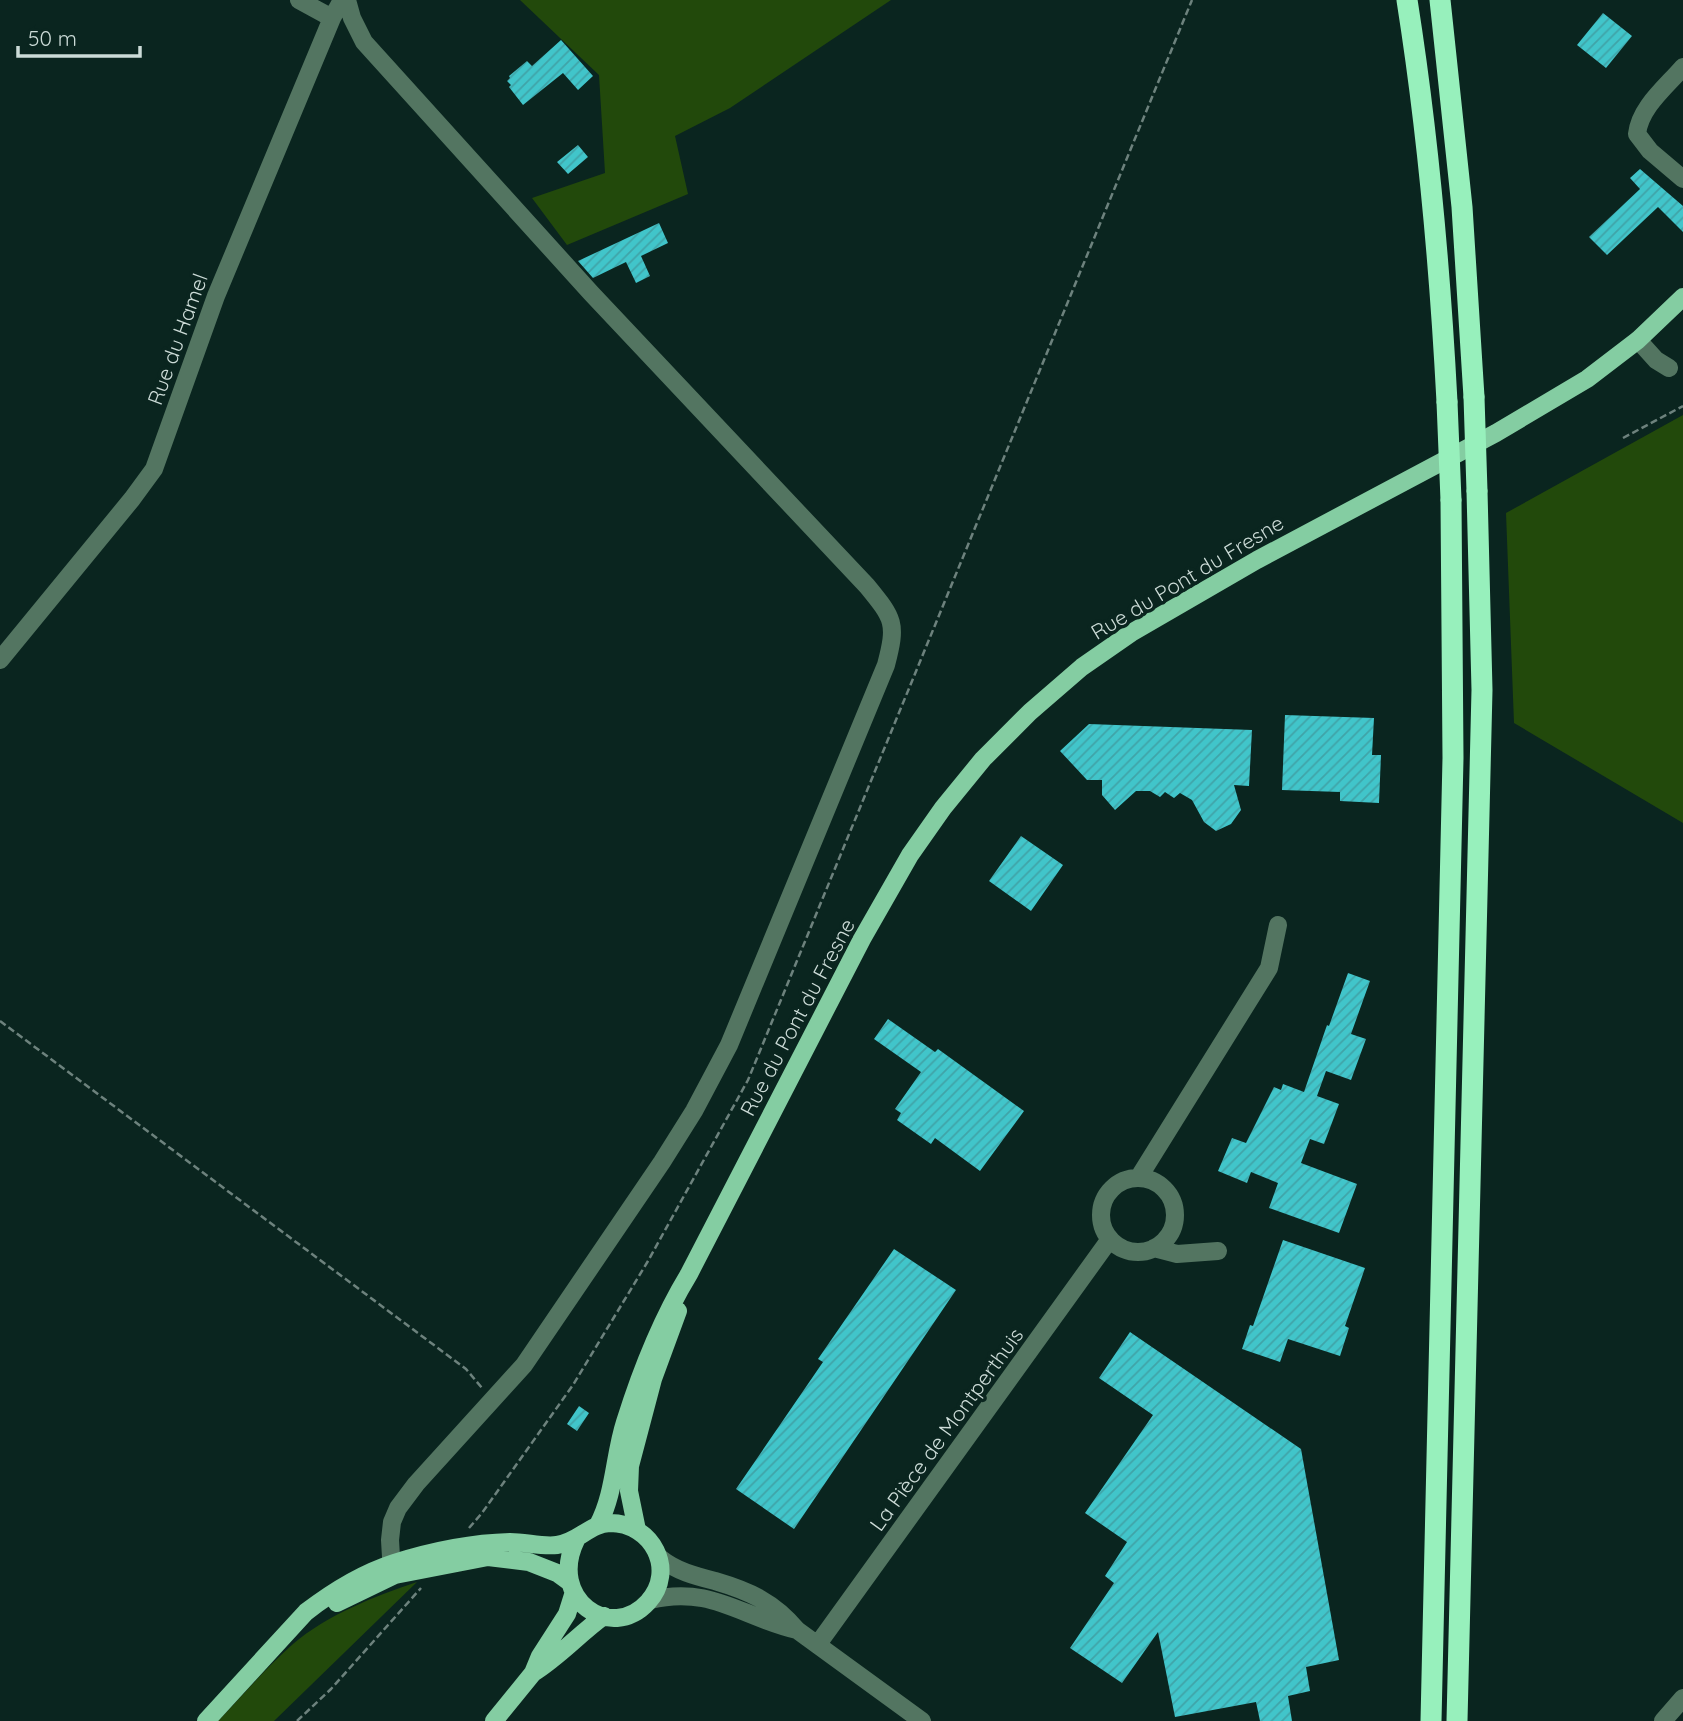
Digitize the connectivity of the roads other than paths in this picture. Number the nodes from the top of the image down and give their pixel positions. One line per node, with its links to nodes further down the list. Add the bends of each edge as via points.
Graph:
1 (299, 0): 5 (street)
2 (345, 0): 5 (street, Rue du Hamel); 22 (street, via 364,42 591,293 867,586 889,613 893,639 886,666 729,1045 694,1111 524,1365 398,1508 390,1540)
3 (1407, 0): 33 (highway, bridge, via 1437,242 1451,500 1453,772)
4 (1440, 0): 34 (highway, bridge, via 1462,207 1474,397 1482,690)
5 (332, 18): 11 (street, Rue du Hamel, via 216,296 154,469)
6 (1683, 67): 7 (street, via 1644,111 1637,134)
7 (1683, 179)
8 (1683, 297): 9 (main road, Rue du Pont du Fresne)
9 (1639, 340): 10 (street); 17 (main road, Rue du Pont du Fresne, via 1587,379 1525,416 1131,633 1030,712 984,759 910,855)
10 (1669, 369)
11 (0, 660)
12 (1278, 925): 13 (street, via 1269,968)
13 (1139, 1177): 14 (street, via 1126,1179 1107,1194 1101,1217); 15 (street, via 1161,1186 1174,1206 1171,1230)
14 (1110, 1239): 15 (street, via 1131,1251); 27 (street, La Pièce de Montperthuis)
15 (1154, 1248): 16 (street, via 1177,1254)
16 (1218, 1251)
17 (689, 1274): 18 (main road, Rue du Pont du Fresne, via 669,1307 625,1421 607,1508); 19 (main road, Rue du Pont du Fresne, via 630,1466 629,1491)
18 (598, 1525): 19 (main road, via 622,1524); 20 (main road)
19 (637, 1530): 21 (main road)
20 (576, 1540): 22 (main road, via 551,1546 515,1542 456,1547); 23 (main road, via 569,1554)
21 (660, 1558): 24 (main road, via 661,1578); 26 (street, via 684,1573 762,1599 782,1611)
22 (394, 1569): 23 (main road, via 488,1557 529,1562 557,1573); 30 (main road, via 294,1627)
23 (571, 1588): 25 (main road, via 586,1609); 28 (main road, via 567,1614)
24 (650, 1601): 25 (main road, via 629,1615); 26 (street, via 677,1595 715,1600)
25 (604, 1616): 28 (main road)
26 (797, 1630): 27 (street)
27 (818, 1644): 32 (street)
28 (533, 1673): 31 (main road)
29 (1683, 1698): 35 (street)
30 (206, 1721)
31 (494, 1721)
32 (922, 1721)
33 (1431, 1721)
34 (1457, 1721)
35 (1663, 1721)

